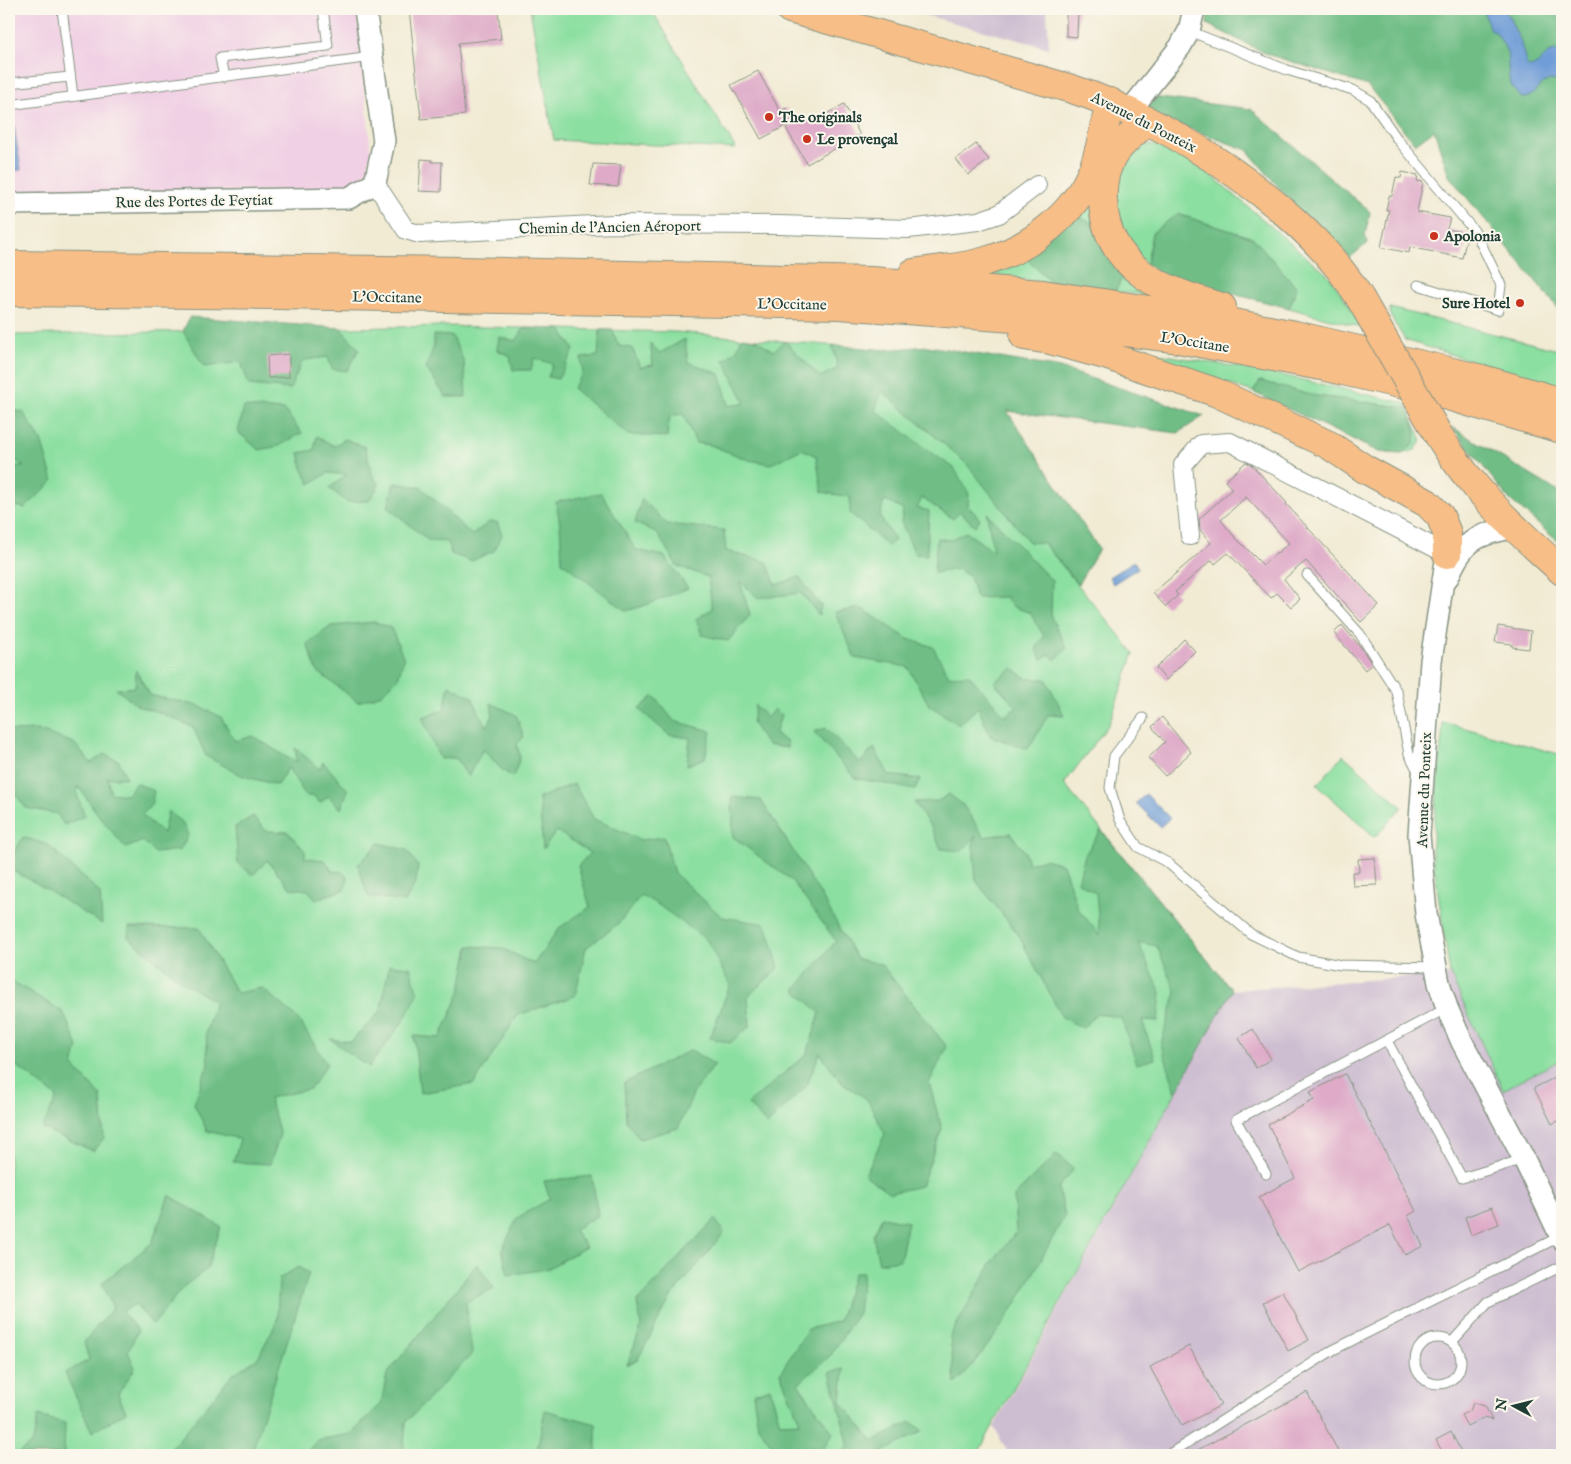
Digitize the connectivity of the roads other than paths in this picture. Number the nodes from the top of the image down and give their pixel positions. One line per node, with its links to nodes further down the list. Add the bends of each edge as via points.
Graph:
1 (62, 9): 8 (lane)
2 (323, 9): 9 (lane, via 328,46 220,58)
3 (364, 9): 7 (street)
4 (790, 9): 13 (main road, Avenue du Ponteix, via 1072,88)
5 (1194, 9): 6 (street)
6 (1189, 31): 13 (street); 19 (lane, via 1287,70 1353,90 1370,100 1398,140 1476,233 1501,285 1498,310)
7 (373, 58): 9 (lane); 14 (street, via 384,140)
8 (70, 76): 10 (lane); 11 (lane)
9 (224, 77): 11 (lane)
10 (9, 82)
11 (73, 96): 12 (lane)
12 (9, 105)
13 (1128, 112): 18 (main road, via 1065,214 1044,232 1012,252 984,262); 22 (main road, via 1125,140 1106,169 1102,189 1106,225 1120,252 1142,275 1160,285 1196,299 1268,318); 25 (main road, Avenue du Ponteix, bridge, via 1232,171 1274,204 1328,255 1360,298 1451,454 1485,498)
14 (375, 182): 15 (street, Chemin de l'Ancien Aéroport, via 406,230 419,234 613,224 908,229 978,221 998,214); 16 (street, Rue des Portes de Feytiat, via 349,198)
15 (1037, 185)
16 (9, 204)
17 (9, 265): 18 (main road, L'Occitane)
18 (871, 281): 22 (main road, L'Occitane, via 1042,294)
19 (1418, 285)
20 (9, 292): 21 (main road, L'Occitane, via 838,305)
21 (939, 313): 24 (main road, L'Occitane, via 1092,327 1248,351 1434,392); 27 (main road, via 962,326 1050,340 1196,385 1330,445 1365,469 1427,503 1444,524)
22 (1295, 335): 23 (main road, L'Occitane, via 1472,376)
23 (1562, 402)
24 (1562, 429)
25 (1514, 528): 28 (main road); 30 (street, via 1486,534 1469,542 1456,558)
26 (1190, 536): 27 (street, via 1183,465 1201,444 1230,442)
27 (1447, 554): 30 (street, Avenue du Ponteix)
28 (1562, 570)
29 (1307, 575): 32 (lane, via 1360,634 1397,692 1409,754)
30 (1439, 600): 32 (street, Avenue du Ponteix, via 1431,661)
31 (1143, 718): 33 (lane, via 1114,756 1110,788 1120,820 1138,847 1168,863 1251,934 1298,957 1341,965)
32 (1423, 781): 33 (street, Avenue du Ponteix, via 1419,835 1426,914)
33 (1436, 967): 34 (street, Avenue du Ponteix)
34 (1447, 1008): 35 (lane); 36 (street, Avenue du Ponteix)
35 (1387, 1041): 36 (lane, via 1462,1178); 37 (lane, via 1236,1120)
36 (1524, 1159): 38 (street, Avenue du Ponteix)
37 (1266, 1174)
38 (1561, 1237): 41 (lane, via 1333,1350)
39 (1562, 1266): 40 (lane, via 1488,1302)
40 (1452, 1342): 40 (lane, via 1446,1338 1431,1338 1419,1347 1415,1354 1416,1369 1425,1381 1440,1385 1455,1378 1462,1364 1458,1348)
41 (1168, 1455)

